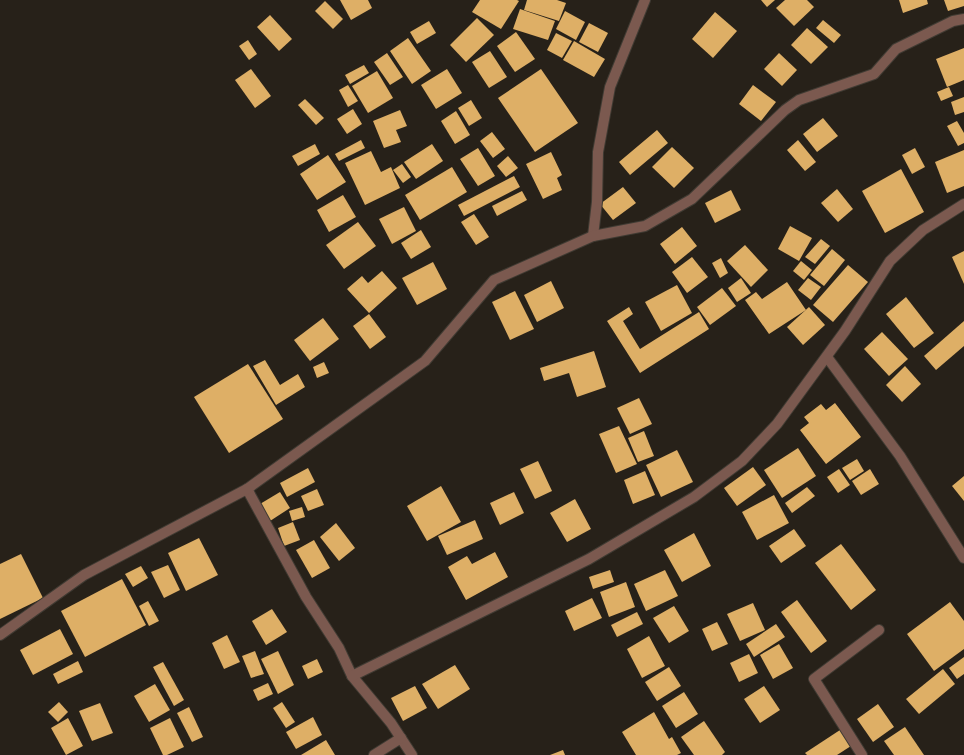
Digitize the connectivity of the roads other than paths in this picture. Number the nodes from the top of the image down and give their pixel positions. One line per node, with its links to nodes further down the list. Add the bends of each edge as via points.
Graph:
1 (645, 0): 4 (street, via 610,87 598,152)
2 (964, 19): 4 (street, via 953,21 896,49 874,74 800,100 785,110 692,199 646,226)
3 (964, 204): 5 (street, via 923,230 890,261)
4 (593, 236): 6 (street, via 494,280 425,361)
5 (827, 357): 7 (street, via 900,456); 10 (street, via 777,424 742,462 694,497 589,559)
6 (247, 489): 9 (street, via 84,575); 10 (street, via 306,598 339,648)
7 (964, 558)
8 (879, 630): 14 (street, via 814,679)
9 (0, 635)
10 (352, 676): 11 (street)
11 (401, 738): 12 (street); 13 (street)
12 (374, 755)
13 (412, 755)
14 (862, 755)

